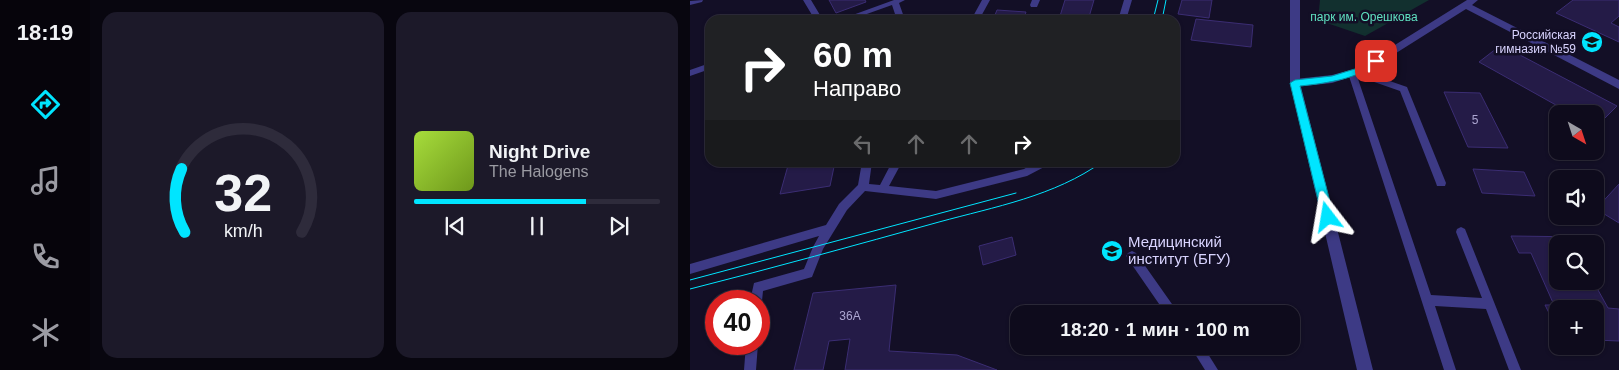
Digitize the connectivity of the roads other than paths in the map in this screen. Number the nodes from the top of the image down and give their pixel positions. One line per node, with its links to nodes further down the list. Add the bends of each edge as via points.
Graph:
1 (699, 0): 8 (lane)
2 (807, 0): 9 (lane)
3 (986, 0): 12 (lane)
4 (1128, 0): 13 (lane)
5 (1295, 0): 17 (street)
6 (898, 1): 10 (lane); 11 (lane)
7 (1469, 2): 16 (street); 18 (street)
8 (690, 3)
9 (816, 15)
10 (857, 15)
11 (900, 15)
12 (978, 15)
13 (1124, 15)
14 (705, 68): 15 (lane)
15 (690, 72)
16 (1353, 73): 17 (street); 22 (lane, via 1404,89); 30 (lane)
17 (1295, 83): 37 (street)
18 (1619, 85)
19 (866, 167): 23 (lane)
20 (895, 167): 24 (lane)
21 (1036, 167): 24 (lane, via 936,195)
22 (1441, 183)
23 (863, 187): 24 (lane); 25 (lane, via 843,206)
24 (882, 190)
25 (830, 228): 28 (lane); 29 (lane, via 808,273 758,287)
26 (1461, 232): 31 (lane)
27 (1132, 256): 32 (lane)
28 (690, 269)
29 (758, 290)
30 (1427, 300): 31 (lane); 38 (lane)
31 (1490, 304): 39 (lane)
32 (1167, 305)
33 (751, 355): 35 (lane)
34 (1202, 355): 36 (lane)
35 (750, 370)
36 (1212, 370)
37 (1365, 370)
38 (1450, 370)
39 (1515, 370)

